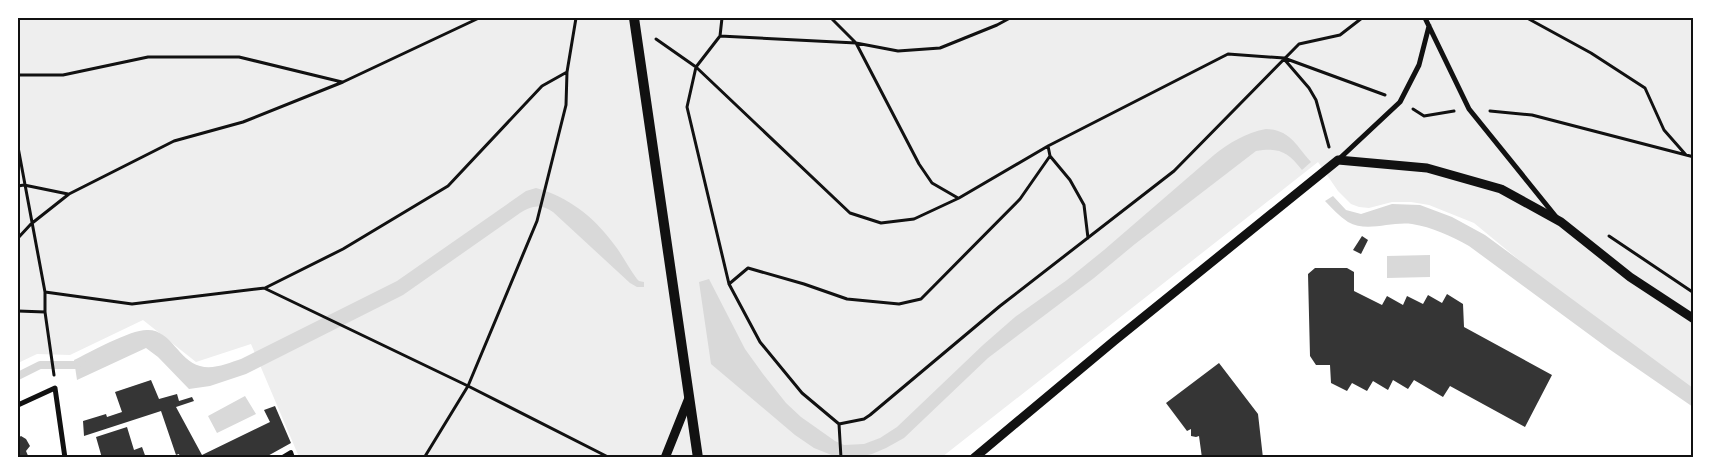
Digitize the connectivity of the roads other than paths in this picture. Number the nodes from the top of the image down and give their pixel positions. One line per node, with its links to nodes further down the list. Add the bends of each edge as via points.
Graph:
1 (1425, 18): 3 (street)
2 (634, 19): 7 (main road)
3 (1429, 26): 4 (street, via 1418,65 1400,102); 5 (street, via 1469,109)
4 (1338, 160): 5 (street, via 1427,168 1501,189); 14 (street)
5 (1561, 222): 6 (street, via 1630,277)
6 (1694, 319)
7 (689, 398): 12 (street); 13 (main road)
8 (18, 405): 9 (street, via 55,388)
9 (64, 458)
10 (281, 458): 11 (lane, via 290,452)
11 (293, 458)
12 (665, 458)
13 (698, 458)
14 (974, 458)

